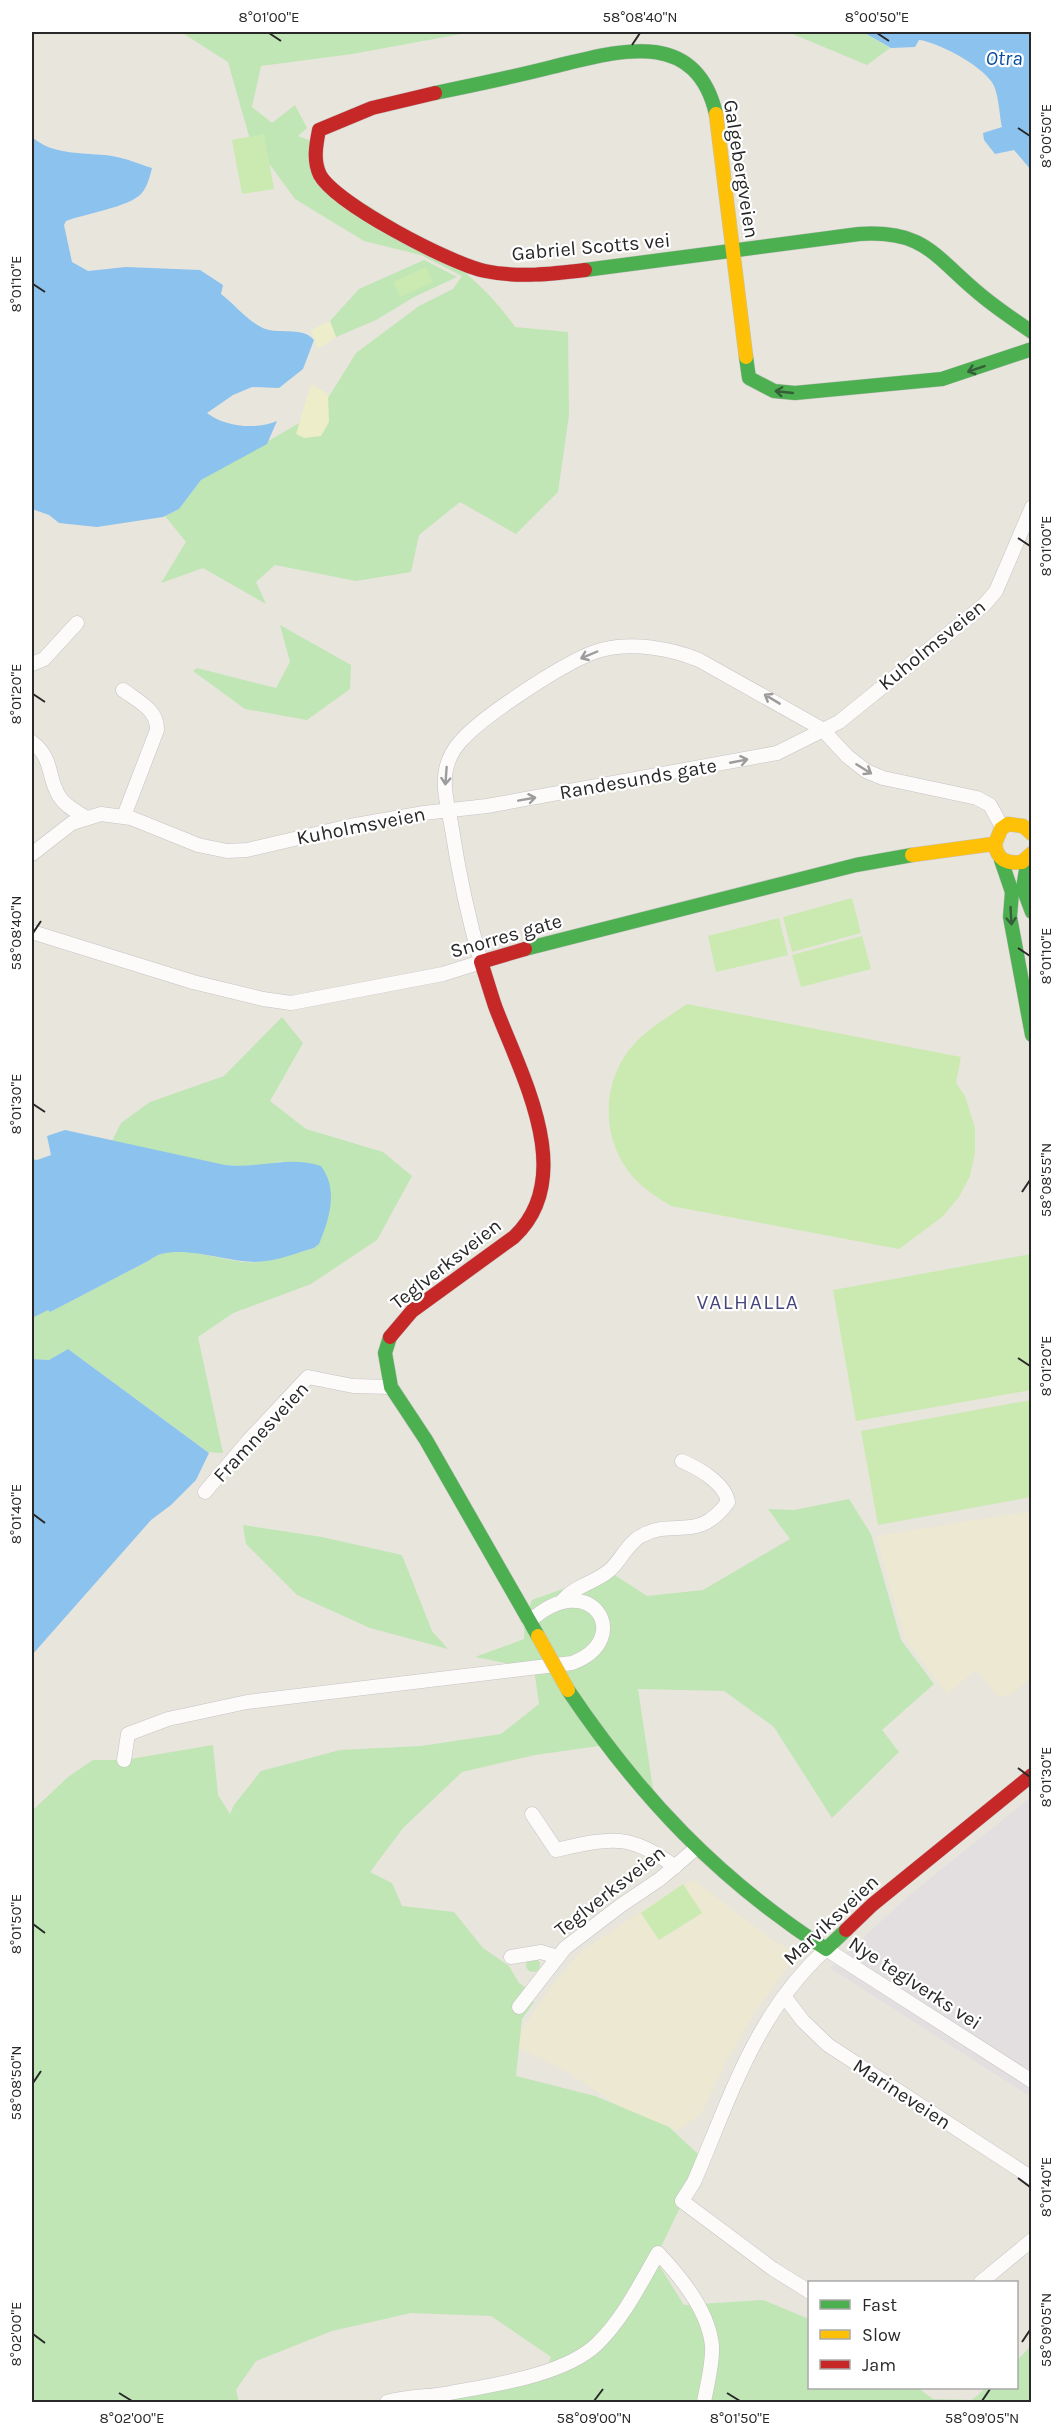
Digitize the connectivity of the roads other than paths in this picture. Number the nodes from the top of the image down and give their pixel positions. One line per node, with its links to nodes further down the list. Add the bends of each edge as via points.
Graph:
1 (319, 130): 2 (street, Gabriel Scotts vei, via 313,149 315,162 319,176 328,186 424,247 484,271 555,273); 2 (street, Galgebergveien, via 346,116 411,97 579,59 641,49 660,51 689,68 709,92 716,115)
2 (734, 250): 3 (street, Gabriel Scotts vei, via 862,235 903,236 930,251 978,294); 4 (street, Galgebergveien, one-way to 2, via 942,379 795,393 774,391 749,378)
3 (1032, 332)
4 (1032, 350)
5 (1032, 507): 9 (street, Kuholmsveien, via 996,591 985,604 839,722)
6 (77, 623): 7 (street, via 44,659)
7 (32, 664)
8 (123, 690): 12 (street, via 154,713 157,722)
9 (822, 729): 11 (street, Randesunds gate, one-way to 9, via 777,753); 11 (street, Kuholmsveien, one-way to 11, via 680,652 644,648 599,651 526,690 461,740 445,772); 14 (street, Kuholmsveien, one-way to 14, via 861,768 883,778 977,798 990,804)
10 (32, 742): 13 (street, via 49,764 59,796)
11 (448, 810): 12 (street, Kuholmsveien, via 227,851 179,838); 22 (street, Teglverksveien, via 463,896)
12 (124, 816): 13 (street, Kuholmsveien)
13 (85, 817): 17 (street, Kuholmsveien)
14 (1002, 827): 15 (street, via 1016,823); 16 (street)
15 (1032, 834)
16 (993, 844): 19 (street); 22 (street, Snorres gate, via 856,865)
17 (32, 854)
18 (1030, 855): 19 (street, via 1017,864); 20 (street, via 1023,888)
19 (1001, 860): 23 (street, one-way to 23, via 1012,892 1010,917)
20 (1032, 912)
21 (32, 932): 22 (street, Snorres gate, via 201,984 291,1003 443,974)
22 (481, 962): 24 (street, Teglverksveien, via 527,1083 541,1149 542,1187 532,1216 514,1238 401,1322 386,1344)
23 (1032, 1035)
24 (391, 1387): 26 (street, Framnesveien, via 353,1386 309,1377); 28 (street, Teglverksveien, via 426,1440)
25 (682, 1461): 27 (street, via 713,1480 724,1492 728,1502 712,1521 640,1536 597,1581 571,1591)
26 (205, 1492)
27 (563, 1600): 28 (street); 29 (street, via 588,1603 603,1624 602,1639 585,1659 211,1709 128,1734)
28 (528, 1622): 32 (street, Teglverksveien, bridge, via 605,1747)
29 (124, 1760)
30 (1030, 1779): 34 (street, Marviksveien, via 872,1905)
31 (532, 1814): 33 (street, via 556,1850 604,1840 628,1841 645,1846)
32 (694, 1850): 33 (street, Teglverksveien); 34 (street, Nye teglverks vei, via 800,1934)
33 (675, 1867): 36 (street, Teglverksveien, via 597,1923)
34 (826, 1949): 37 (street, Marviksveien, via 804,1969); 39 (street, Nye teglverks vei)
35 (511, 1957): 36 (street, via 541,1952)
36 (558, 1957): 38 (street, Teglverksveien)
37 (784, 1996): 40 (street, Marineveien, via 828,2045); 43 (street, Marviksveien, via 753,2043 694,2182 682,2201 772,2269)
38 (519, 2007)
39 (1032, 2081)
40 (1032, 2178)
41 (1032, 2240): 42 (street)
42 (983, 2281)
43 (808, 2291)
44 (387, 2403): 45 (street, via 513,2379 582,2356 608,2332 658,2253 685,2286 706,2324 712,2346)
45 (704, 2403)

